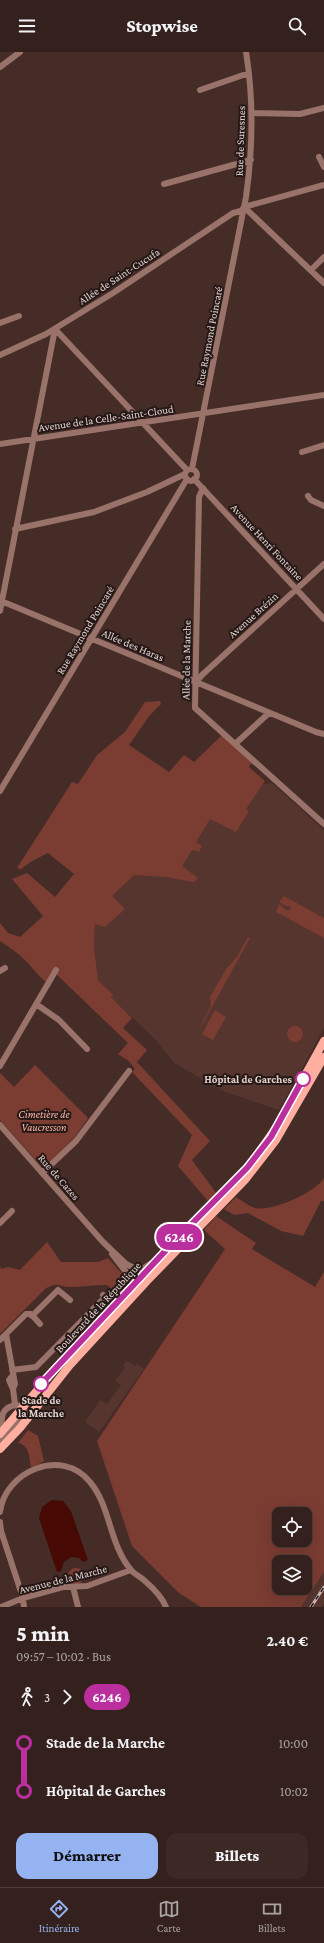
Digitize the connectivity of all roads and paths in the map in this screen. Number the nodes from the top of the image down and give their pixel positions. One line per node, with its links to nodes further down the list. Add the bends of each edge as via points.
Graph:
1 (20, 52): 3 (street)
2 (246, 52): 4 (street, Rue de Suresnes)
3 (0, 67)
4 (249, 73): 5 (street); 7 (street, Rue de Suresnes)
5 (200, 90)
6 (324, 108): 7 (street, via 300,114)
7 (253, 113): 9 (street, Rue de Suresnes)
8 (319, 157): 10 (street)
9 (251, 160): 11 (street); 13 (street, Rue de Suresnes)
10 (324, 167)
11 (164, 184)
12 (324, 184): 13 (street, Allée de Saint-Cucufa)
13 (244, 207): 15 (street); 19 (street, Allée de Saint-Cucufa); 22 (street, Rue Raymond Poincaré)
14 (324, 257): 15 (street)
15 (311, 270): 16 (street)
16 (324, 282)
17 (19, 316): 18 (street)
18 (0, 323)
19 (55, 329): 20 (street, Allée de Saint-Cucufa); 23 (street); 24 (street)
20 (0, 355)
21 (324, 395): 22 (street, Avenue de la Celle-Saint-Cloud)
22 (204, 414): 23 (street, Avenue de la Celle-Saint-Cloud); 28 (street, Rue Raymond Poincaré)
23 (143, 423): 24 (street, Avenue de la Celle-Saint-Cloud); 28 (street)
24 (34, 439): 25 (street, Avenue de la Celle-Saint-Cloud); 33 (street)
25 (0, 444)
26 (324, 445): 27 (street)
27 (302, 452)
28 (188, 473): 29 (street); 29 (street, via 196,474); 33 (street, via 94,512); 39 (street, Rue Raymond Poincaré)
29 (194, 479): 30 (street, Avenue Henri Fontaine)
30 (203, 488): 35 (street, Avenue Henri Fontaine); 40 (street, Allée de la Marche, via 199,497)
31 (308, 496): 32 (street)
32 (324, 506)
33 (15, 529): 36 (street)
34 (324, 564): 35 (street, Avenue Brézin)
35 (296, 589): 38 (street, Avenue Henri Fontaine); 40 (street, Avenue Brézin)
36 (1, 603): 37 (street); 39 (street, Allée des Haras)
37 (0, 612)
38 (324, 619)
39 (92, 638): 40 (street, Allée des Haras); 44 (street, Rue Raymond Poincaré)
40 (196, 682): 41 (street, Allée des Haras); 43 (street, Allée de la Marche, via 195,708)
41 (269, 713): 42 (street, Allée des Haras); 43 (street)
42 (324, 734)
43 (235, 744): 45 (street, Allée de la Marche)
44 (0, 791)
45 (324, 824)
46 (56, 970): 47 (street)
47 (36, 1004): 49 (street, via 59,1020); 51 (street)
48 (324, 1042): 50 (main road)
49 (87, 1049)
50 (322, 1059): 58 (main road, Boulevard de la République, via 261,1151 226,1191); 60 (main road, Boulevard de la République, via 276,1140 245,1180)
51 (0, 1066)
52 (130, 1071): 54 (street, via 76,1141)
53 (0, 1125): 54 (street, Rue de Cazes)
54 (42, 1173): 57 (street, Rue de Cazes)
55 (12, 1211): 56 (street)
56 (0, 1223)
57 (103, 1242): 59 (street, Rue de Cazes, via 126,1264); 61 (street, Rue de Cazes)
58 (163, 1254): 59 (street, via 145,1268); 60 (main road, Boulevard de la République)
59 (136, 1269): 60 (street, Rue de Cazes)
60 (146, 1277): 61 (main road, Boulevard de la République)
61 (138, 1286): 70 (main road, Boulevard de la République); 72 (main road, Boulevard de la République, via 70,1365)
62 (103, 1295): 68 (street, via 105,1297 36,1367)
63 (70, 1300): 64 (street, via 58,1290)
64 (32, 1316): 65 (street); 66 (street, via 22,1316)
65 (40, 1324)
66 (6, 1334): 67 (street); 68 (street)
67 (0, 1340)
68 (12, 1372): 69 (street)
69 (15, 1404): 70 (street); 71 (street)
70 (23, 1406): 72 (main road, Boulevard de la République)
71 (2, 1414): 72 (street, via 2,1424)
72 (6, 1432): 73 (street, Boulevard de la République); 74 (main road, Boulevard de la République)
73 (0, 1442)
74 (0, 1449)
75 (0, 1512): 77 (street, via 3,1499 13,1483 31,1470 43,1465 59,1465 77,1471 89,1480 100,1495 114,1539)
76 (0, 1522): 79 (street)
77 (131, 1570): 78 (street, Avenue de la Marche, via 87,1586); 83 (street, via 157,1593)
78 (73, 1587): 79 (street, Avenue de la Marche); 82 (street)
79 (23, 1598): 80 (street, Avenue de la Marche); 81 (street)
80 (1, 1607)
81 (24, 1607)
82 (78, 1607)
83 (166, 1607)

